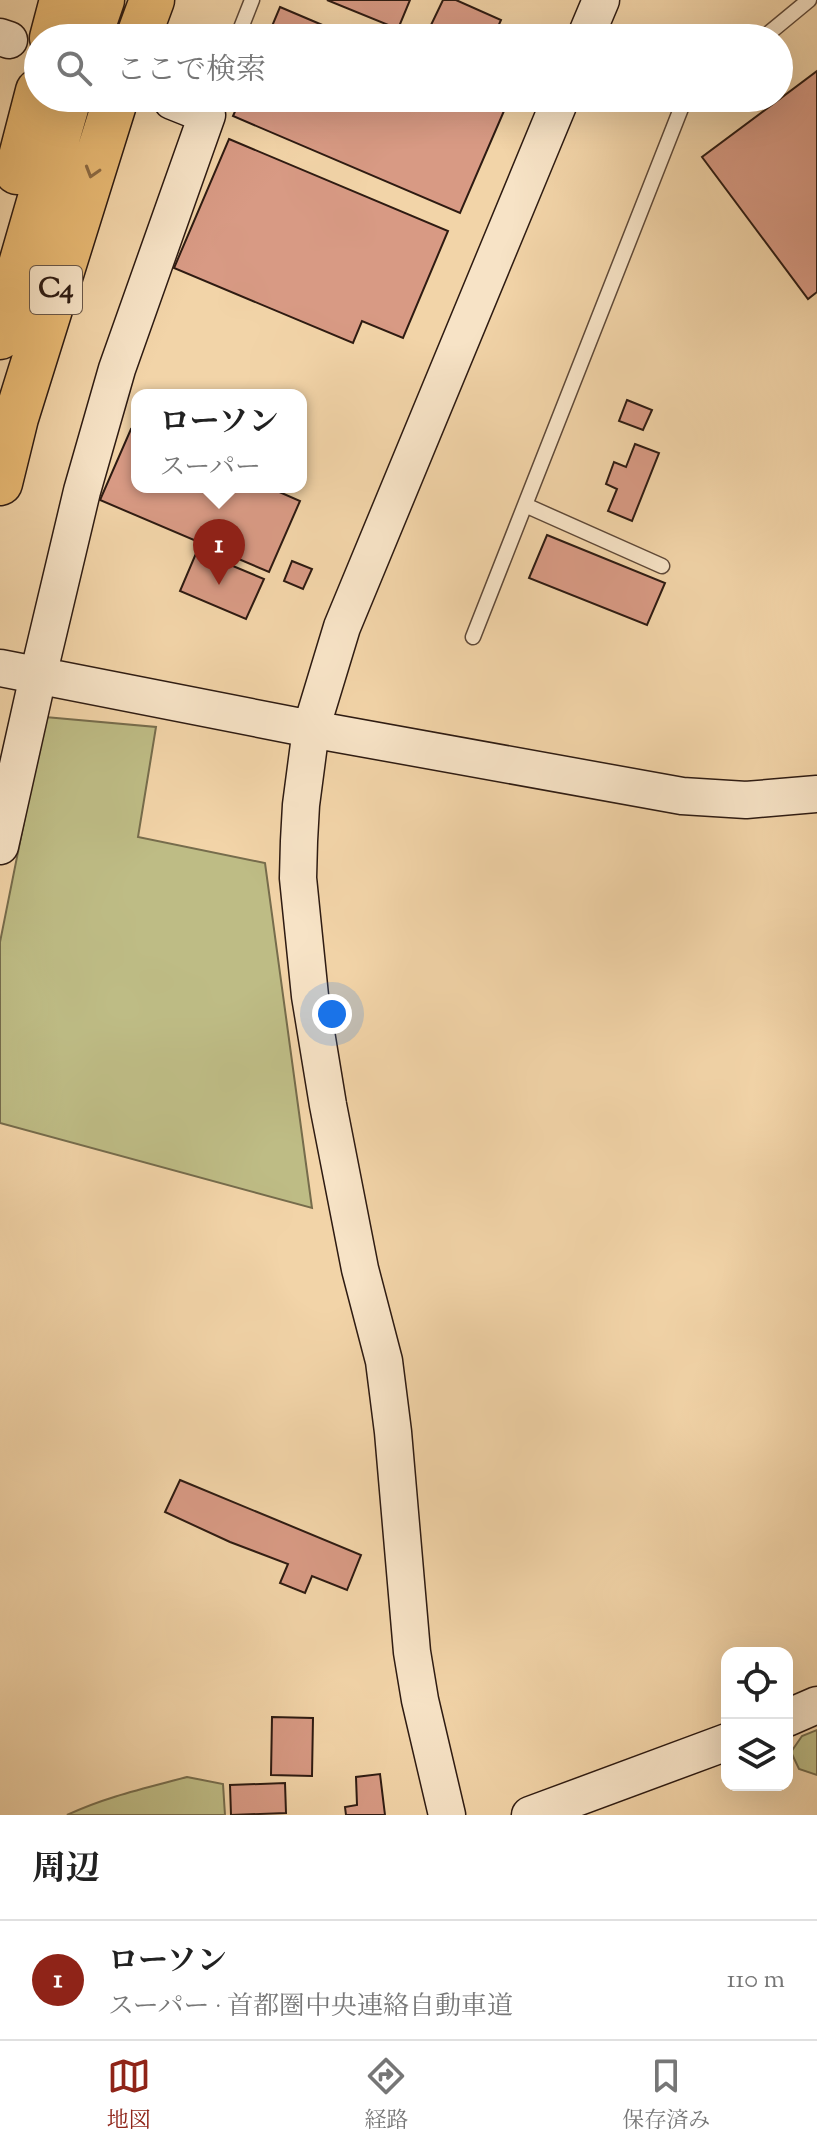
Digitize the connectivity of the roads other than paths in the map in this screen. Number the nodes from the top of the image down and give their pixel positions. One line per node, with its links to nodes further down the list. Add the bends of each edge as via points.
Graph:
1 (62, 0): 7 (highway)
2 (102, 0): 8 (highway)
3 (152, 0): 9 (highway)
4 (252, 0): 10 (lane)
5 (601, 0): 11 (street)
6 (809, 0): 12 (lane)
7 (56, 24)
8 (94, 24)
9 (143, 24)
10 (243, 24)
11 (591, 24)
12 (780, 24)
13 (33, 112): 19 (highway)
14 (65, 112): 20 (highway, C4)
15 (112, 112): 21 (highway, C4, one-way to 21)
16 (208, 112): 26 (street, via 117,369)
17 (555, 112): 27 (street, via 342,627)
18 (680, 112): 22 (lane)
19 (0, 244)
20 (0, 337)
21 (0, 483)
22 (525, 505): 23 (lane); 24 (lane)
23 (662, 566)
24 (473, 637)
25 (0, 668): 26 (street)
26 (38, 676): 27 (street); 29 (street)
27 (311, 729): 28 (street, via 682,796 746,800); 33 (street, via 298,878 310,996 360,1269 384,1361 412,1652)
28 (817, 794)
29 (0, 846)
30 (817, 1705): 31 (street)
31 (793, 1715)
32 (721, 1744): 34 (street)
33 (447, 1815)
34 (530, 1815)

